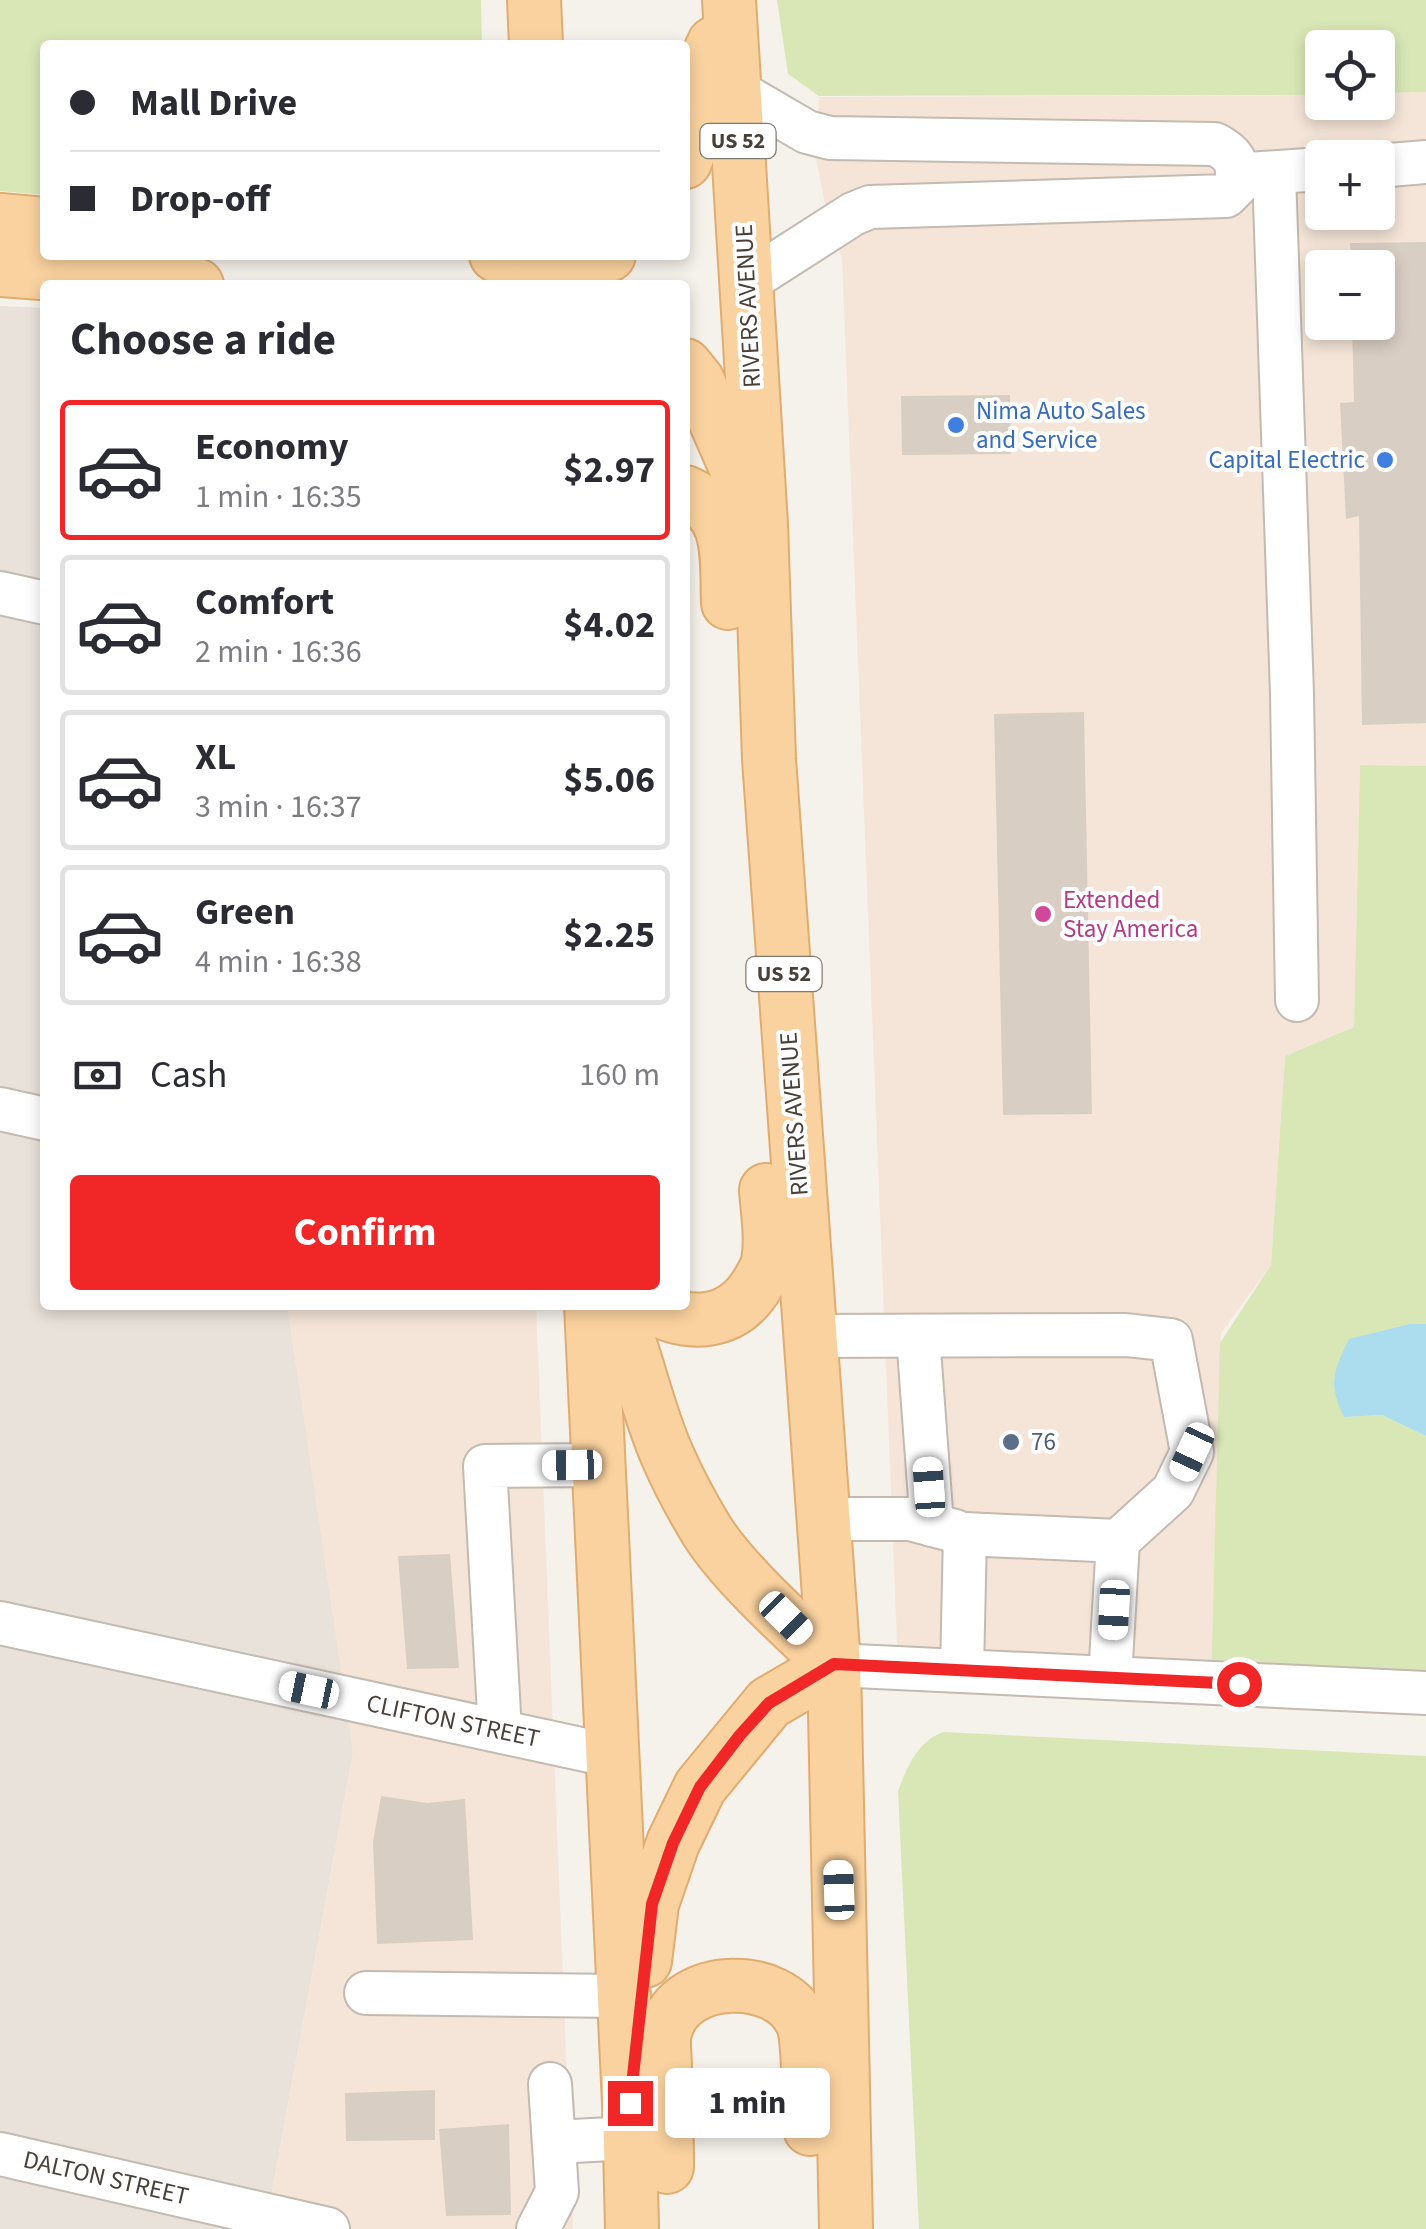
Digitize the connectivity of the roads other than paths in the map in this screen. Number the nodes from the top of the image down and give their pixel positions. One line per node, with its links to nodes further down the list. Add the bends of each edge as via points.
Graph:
1 (534, 0): 3 (main road)
2 (729, 7): 4 (main road, RIVERS AVENUE / US 52); 5 (main road, via 706,59)
3 (536, 40)
4 (735, 90): 9 (street, via 807,132 830,138 1215,144); 17 (main road, RIVERS AVENUE / US 52)
5 (690, 147)
6 (1426, 162): 7 (street)
7 (1395, 165)
8 (1305, 171): 9 (street)
9 (1256, 174): 17 (street, via 1226,196 870,208); 25 (street, via 1292,694)
10 (0, 220): 11 (main road)
11 (40, 224)
12 (507, 260): 15 (main road)
13 (596, 260): 15 (main road)
14 (0, 270): 16 (main road)
15 (547, 279)
16 (131, 280)
17 (747, 282): 20 (main road, RIVERS AVENUE / US 52)
18 (690, 371): 20 (main road)
19 (690, 496): 23 (main road, via 725,531 733,700)
20 (762, 525): 23 (main road, RIVERS AVENUE / US 52)
21 (0, 593): 22 (street)
22 (40, 602)
23 (769, 759): 24 (main road, RIVERS AVENUE / US 52)
24 (783, 961): 30 (main road, via 758,1061 767,1267 749,1298 730,1314 679,1320); 31 (main road, RIVERS AVENUE / US 52)
25 (1298, 1000)
26 (0, 1108): 27 (street)
27 (40, 1117)
28 (592, 1310): 33 (main road)
29 (618, 1310): 38 (main road, via 668,1457 709,1534)
30 (658, 1310)
31 (810, 1336): 32 (street); 34 (main road, RIVERS AVENUE / US 52)
32 (918, 1336): 35 (street); 36 (street, via 1171,1340 1192,1452 1173,1491)
33 (599, 1465): 42 (street, via 484,1466); 43 (main road)
34 (824, 1519): 35 (street, via 910,1520); 38 (main road, RIVERS AVENUE / US 52)
35 (949, 1530): 36 (street); 39 (street)
36 (1118, 1542): 40 (street)
37 (0, 1623): 42 (street, CLIFTON STREET)
38 (834, 1664): 39 (street); 47 (main road, via 769,1703 740,1735 700,1787 673,1843 652,1904); 55 (main road, RIVERS AVENUE / US 52)
39 (962, 1671): 40 (street)
40 (1110, 1678): 41 (street)
41 (1426, 1694)
42 (500, 1731): 43 (street, CLIFTON STREET)
43 (613, 1756): 45 (main road)
44 (366, 1993): 45 (street)
45 (624, 1996): 47 (main road)
46 (550, 2084): 48 (street)
47 (630, 2121): 48 (street); 52 (main road)
48 (554, 2142): 51 (street, via 557,2192)
49 (0, 2154): 50 (street, DALTON STREET)
50 (328, 2229)
51 (538, 2229)
52 (632, 2229)
53 (657, 2229): 54 (main road, via 668,2201 665,2030 679,2003 729,1986 786,1999 804,2024 816,2220)
54 (822, 2229)
55 (846, 2229)

